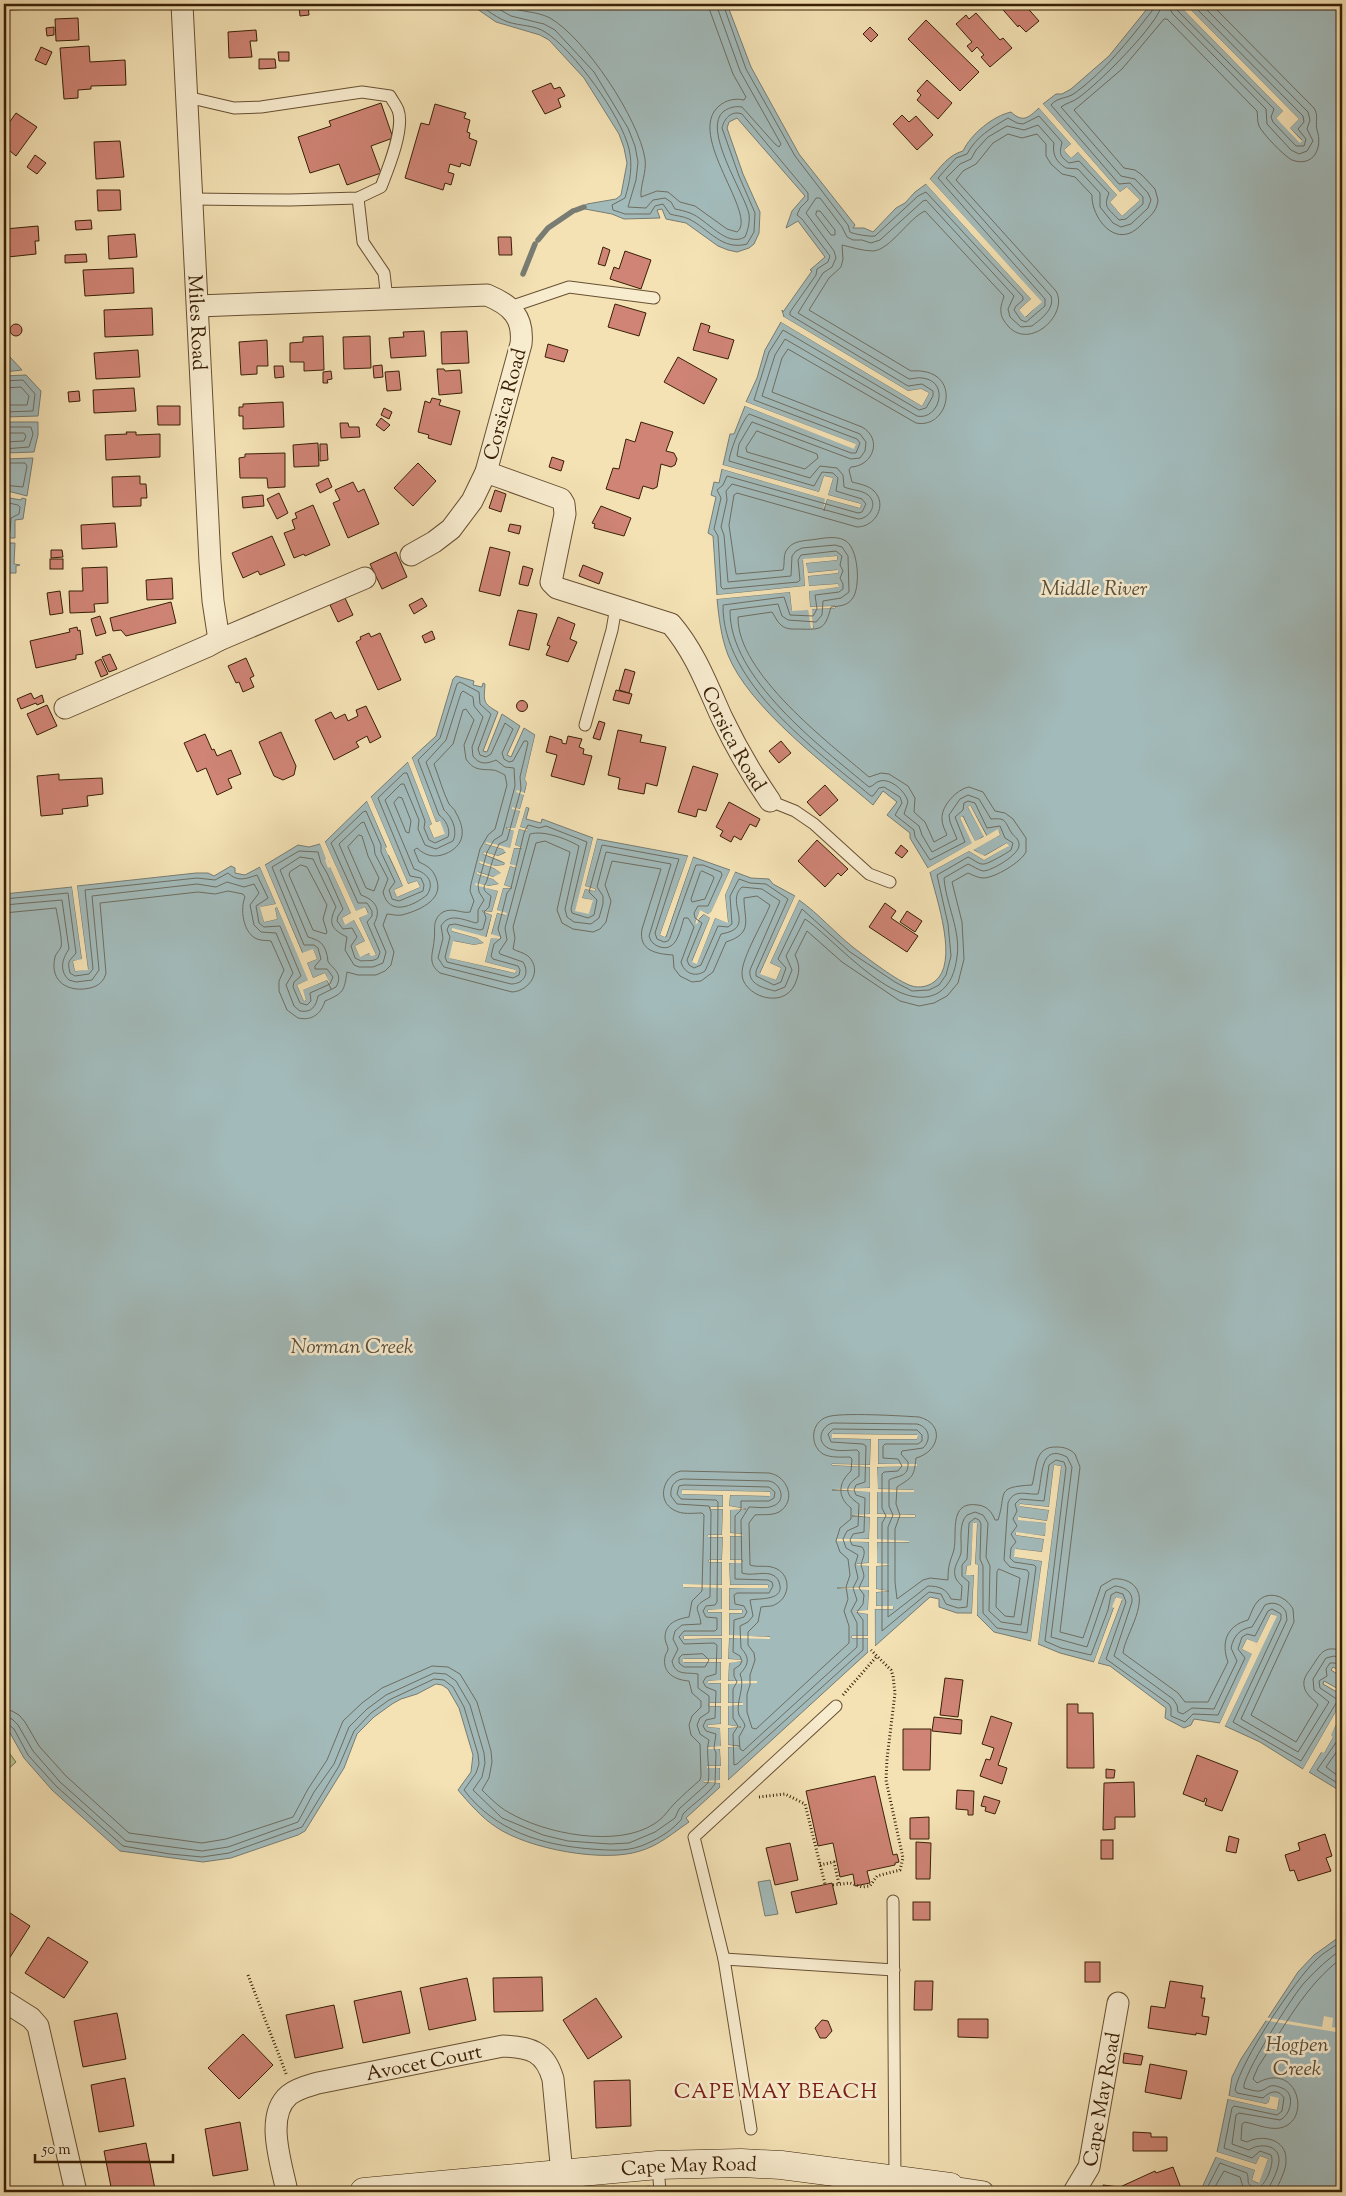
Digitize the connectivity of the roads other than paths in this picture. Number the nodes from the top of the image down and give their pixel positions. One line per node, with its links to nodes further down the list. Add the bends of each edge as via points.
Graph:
1 (182, 4): 2 (street, Miles Road)
2 (187, 97): 3 (lane, via 234,108 362,92 390,96 398,111 392,159 381,187); 4 (street, Miles Road)
3 (358, 198): 4 (lane); 5 (lane, via 363,242 384,273)
4 (192, 199): 7 (street, Miles Road)
5 (387, 298): 7 (street); 8 (street, via 487,295)
6 (654, 298): 8 (lane, via 569,287)
7 (198, 306): 13 (street, Miles Road, via 210,562)
8 (510, 307): 9 (street, Corsica Road, via 522,331 521,344)
9 (486, 472): 10 (street, via 472,501 451,529); 12 (street, Corsica Road, via 561,499 565,514 551,582 566,592)
10 (411, 555)
11 (365, 578): 13 (street)
12 (616, 607): 15 (lane); 16 (street, Corsica Road, via 671,624 682,637 742,757)
13 (218, 640): 14 (street)
14 (65, 708)
15 (585, 725)
16 (770, 802): 17 (lane, via 795,811 869,874)
17 (890, 882)
18 (836, 1706): 20 (lane, via 694,1837)
19 (893, 1901): 21 (lane)
20 (724, 1959): 21 (lane); 24 (lane)
21 (894, 1970): 27 (lane)
22 (4, 2001): 29 (street, via 38,2026)
23 (1118, 2003): 34 (street, Cape May Road, via 1089,2168)
24 (751, 2129)
25 (658, 2165): 26 (street, Cape May Road); 27 (street, Cape May Road, via 781,2165); 32 (lane)
26 (562, 2174): 30 (street, Avocet Court, via 549,2066 538,2053 523,2047 503,2046 318,2083 293,2092 280,2105 275,2120); 31 (street, Cape May Road)
27 (907, 2186): 28 (street, Cape May Road)
28 (950, 2188): 33 (street, Cape May Road)
29 (76, 2192)
30 (287, 2192)
31 (364, 2192)
32 (660, 2192)
33 (983, 2192)
34 (1074, 2192)

